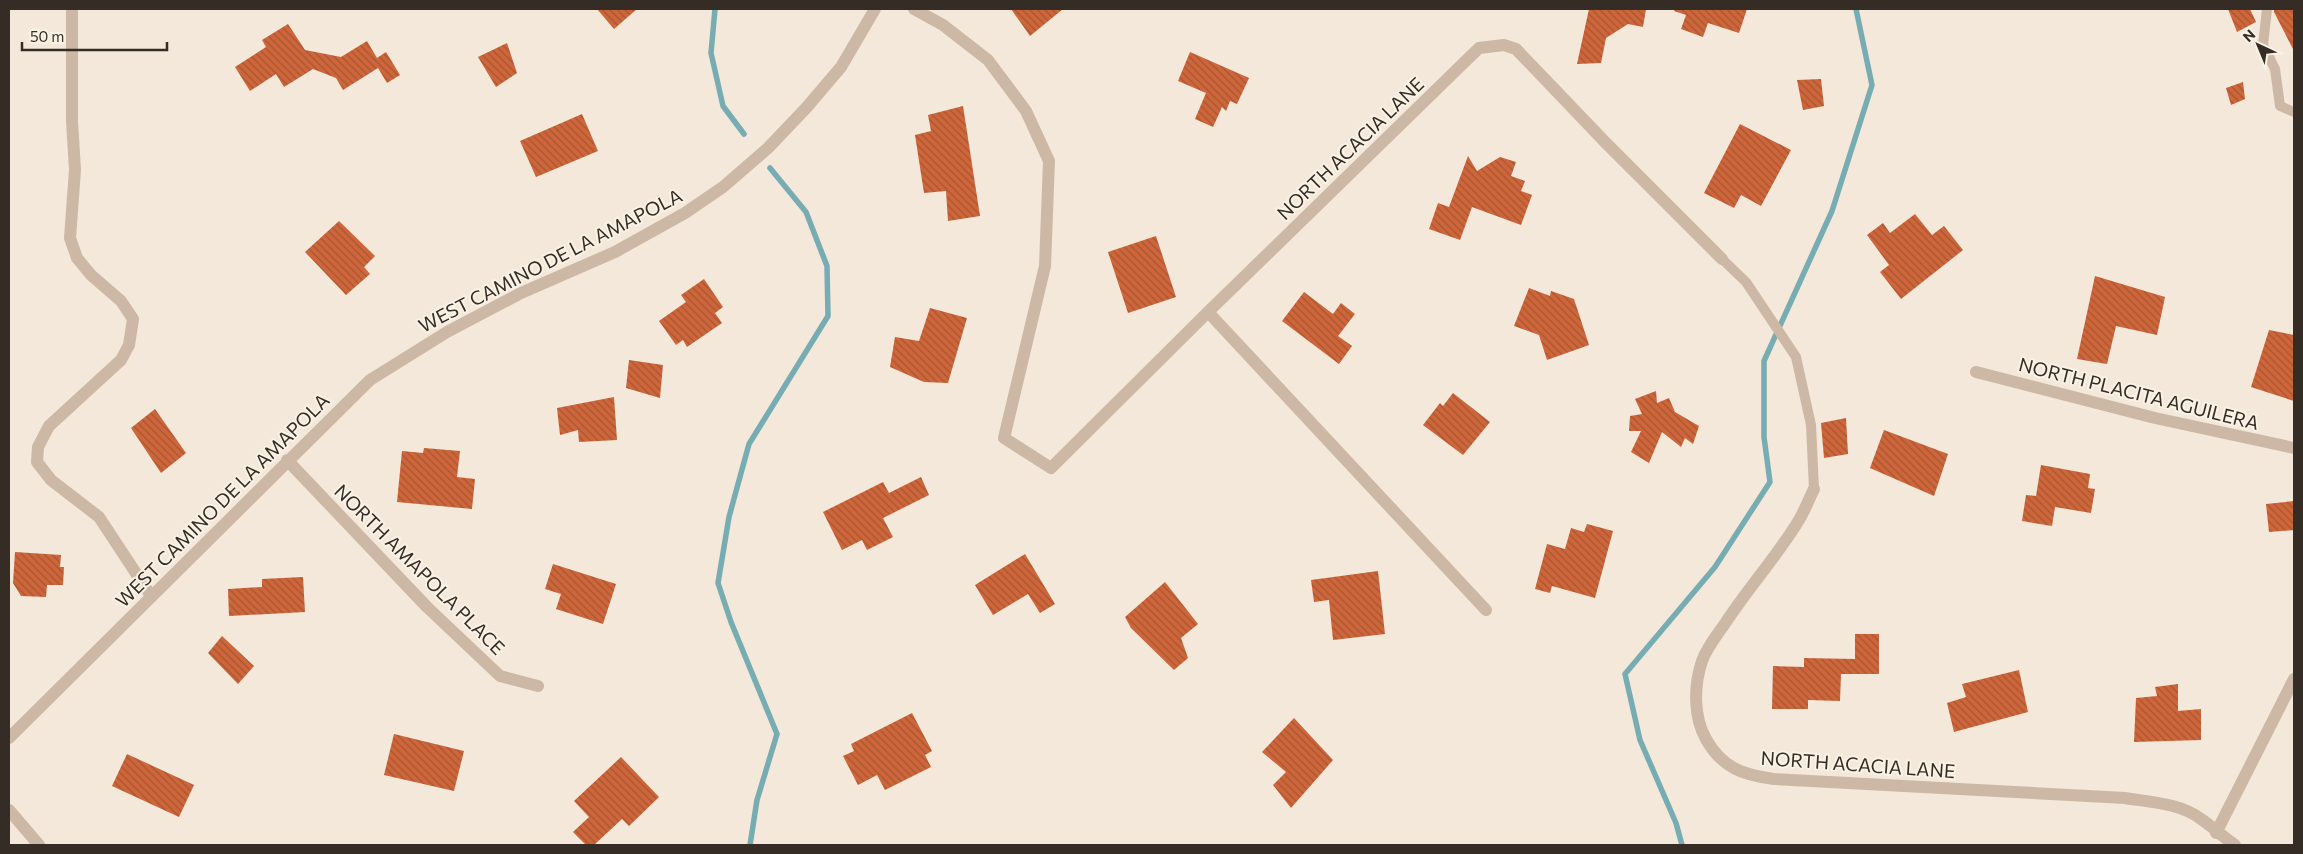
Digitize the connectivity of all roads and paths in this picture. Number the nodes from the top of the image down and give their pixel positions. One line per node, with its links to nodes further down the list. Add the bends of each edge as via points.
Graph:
1 (72, 9): 12 (street, via 75,170 70,238 77,258 121,301 132,319 129,345 121,360 49,426 38,447 37,462 51,480 98,517)
2 (875, 9): 10 (street, WEST CAMINO DE LA AMAPOLA, via 841,67 812,101 768,148 723,187 685,214 615,252 521,293 448,332 370,380)
3 (914, 9): 7 (street, NORTH ACACIA LANE, via 942,25 988,60 1026,111 1049,161 1045,266 1004,438 1051,468)
4 (2267, 9): 5 (lane, via 2263,45 2275,69 2280,106)
5 (2294, 112)
6 (1722, 259): 7 (street, NORTH ACACIA LANE, via 1516,49 1504,45 1479,48); 11 (lane, via 1746,282 1796,357 1811,425)
7 (1208, 312): 13 (street)
8 (1976, 372): 9 (street, NORTH PLACITA AGUILERA, via 2155,418)
9 (2294, 448)
10 (288, 460): 12 (street, WEST CAMINO DE LA AMAPOLA); 15 (street, NORTH AMAPOLA PLACE, via 428,607 500,676)
11 (1814, 488): 18 (street, NORTH ACACIA LANE, via 1800,519 1743,595 1702,660 1696,697 1698,713 1704,735 1721,761 1752,776 1774,779 2125,798 2174,806 2200,818)
12 (151, 596): 16 (street, WEST CAMINO DE LA AMAPOLA)
13 (1486, 610)
14 (2294, 679): 18 (street)
15 (538, 686)
16 (9, 738)
17 (9, 810): 19 (street)
18 (2216, 833): 20 (street, NORTH ACACIA LANE)
19 (39, 845)
20 (2235, 845)

